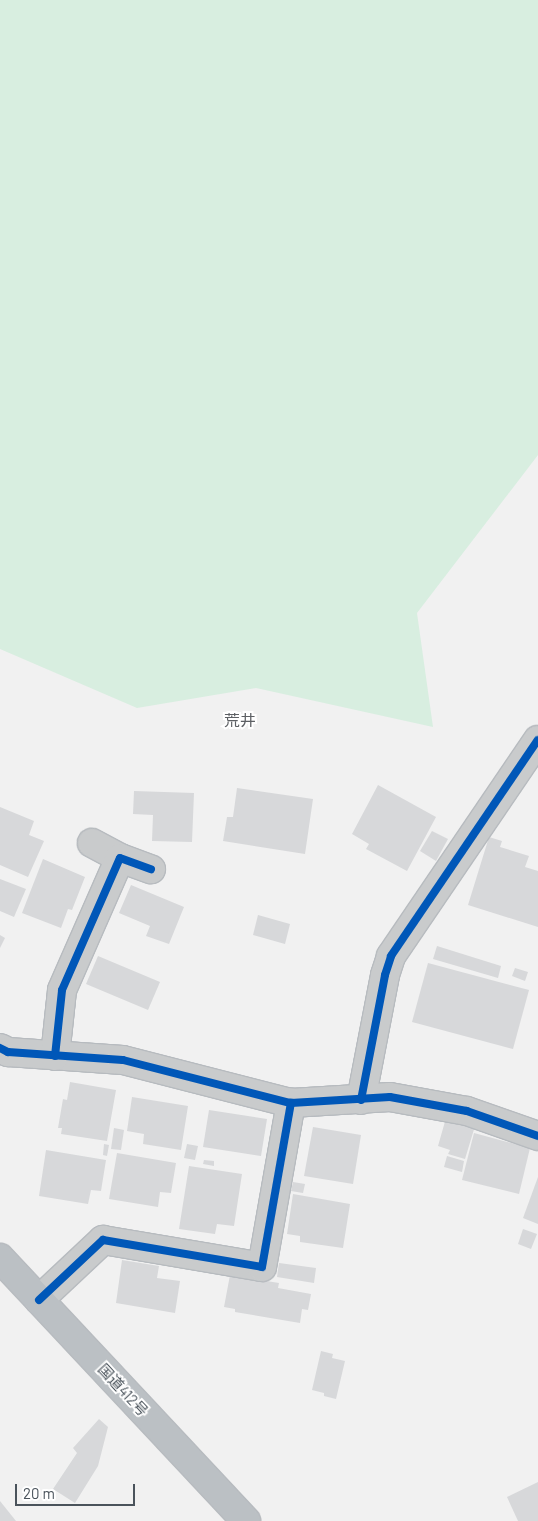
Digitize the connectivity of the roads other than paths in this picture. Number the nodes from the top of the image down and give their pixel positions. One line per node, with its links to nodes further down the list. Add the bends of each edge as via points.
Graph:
1 (538, 740): 7 (street, via 391,956)
2 (92, 843): 3 (street)
3 (120, 858): 4 (street); 6 (street, via 62,990)
4 (151, 870)
5 (0, 1048): 6 (street, via 8,1052)
6 (55, 1056): 8 (street, via 123,1060)
7 (361, 1100): 8 (street); 9 (street, via 390,1097 467,1111)
8 (291, 1103): 11 (street, via 262,1267 103,1240)
9 (538, 1136)
10 (0, 1258): 11 (highway, 国道412号)
11 (39, 1300): 12 (highway, 国道412号)
12 (246, 1521)

